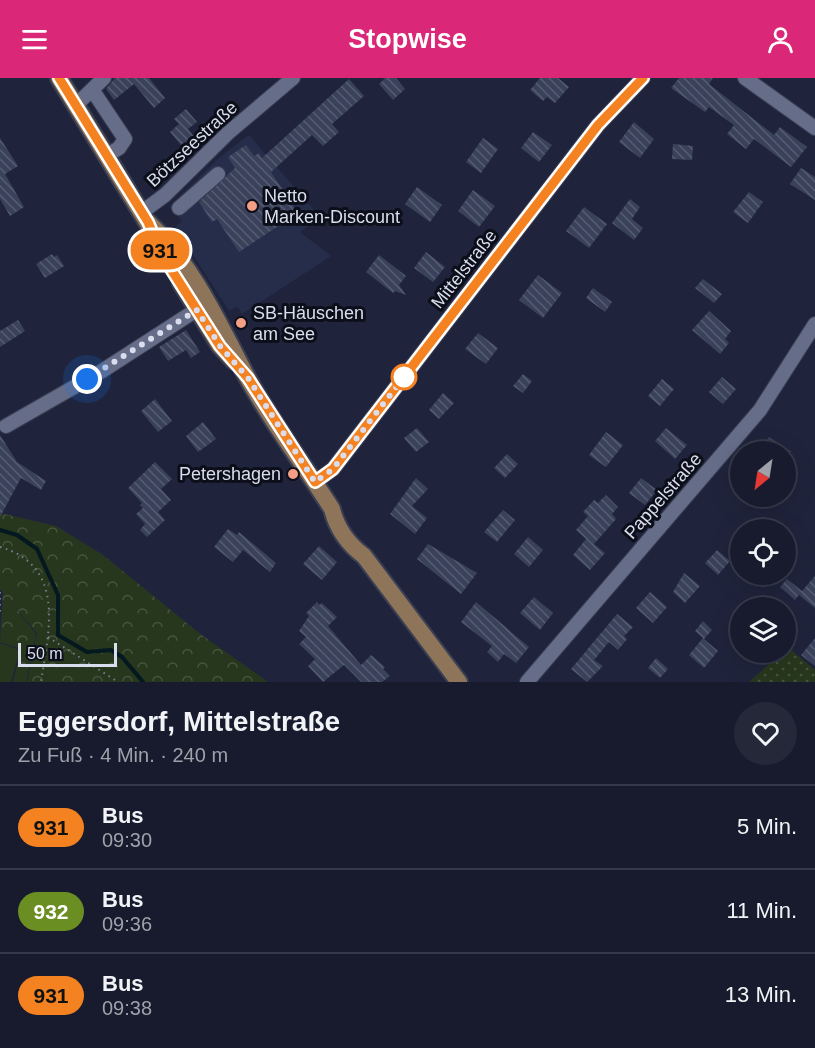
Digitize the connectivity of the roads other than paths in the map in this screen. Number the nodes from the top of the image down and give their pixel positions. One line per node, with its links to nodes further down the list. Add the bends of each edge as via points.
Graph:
1 (59, 78): 7 (main road)
2 (104, 78): 6 (street)
3 (293, 78): 12 (street, Bötzseestraße, via 228,133)
4 (643, 78): 16 (street, Mittelstraße, via 598,125 333,469)
5 (745, 78): 8 (street)
6 (93, 91): 7 (street); 9 (street, via 125,139)
7 (75, 106): 9 (main road)
8 (815, 128)
9 (106, 156): 12 (main road)
10 (218, 174): 11 (street)
11 (179, 208)
12 (145, 217): 13 (main road, via 172,248)
13 (202, 306): 15 (street); 16 (main road, via 230,339 248,378)
14 (815, 324): 18 (street, Pappelstraße, via 760,410)
15 (6, 426)
16 (315, 482): 17 (main road, via 332,509 353,529 364,556)
17 (459, 682)
18 (527, 682)

